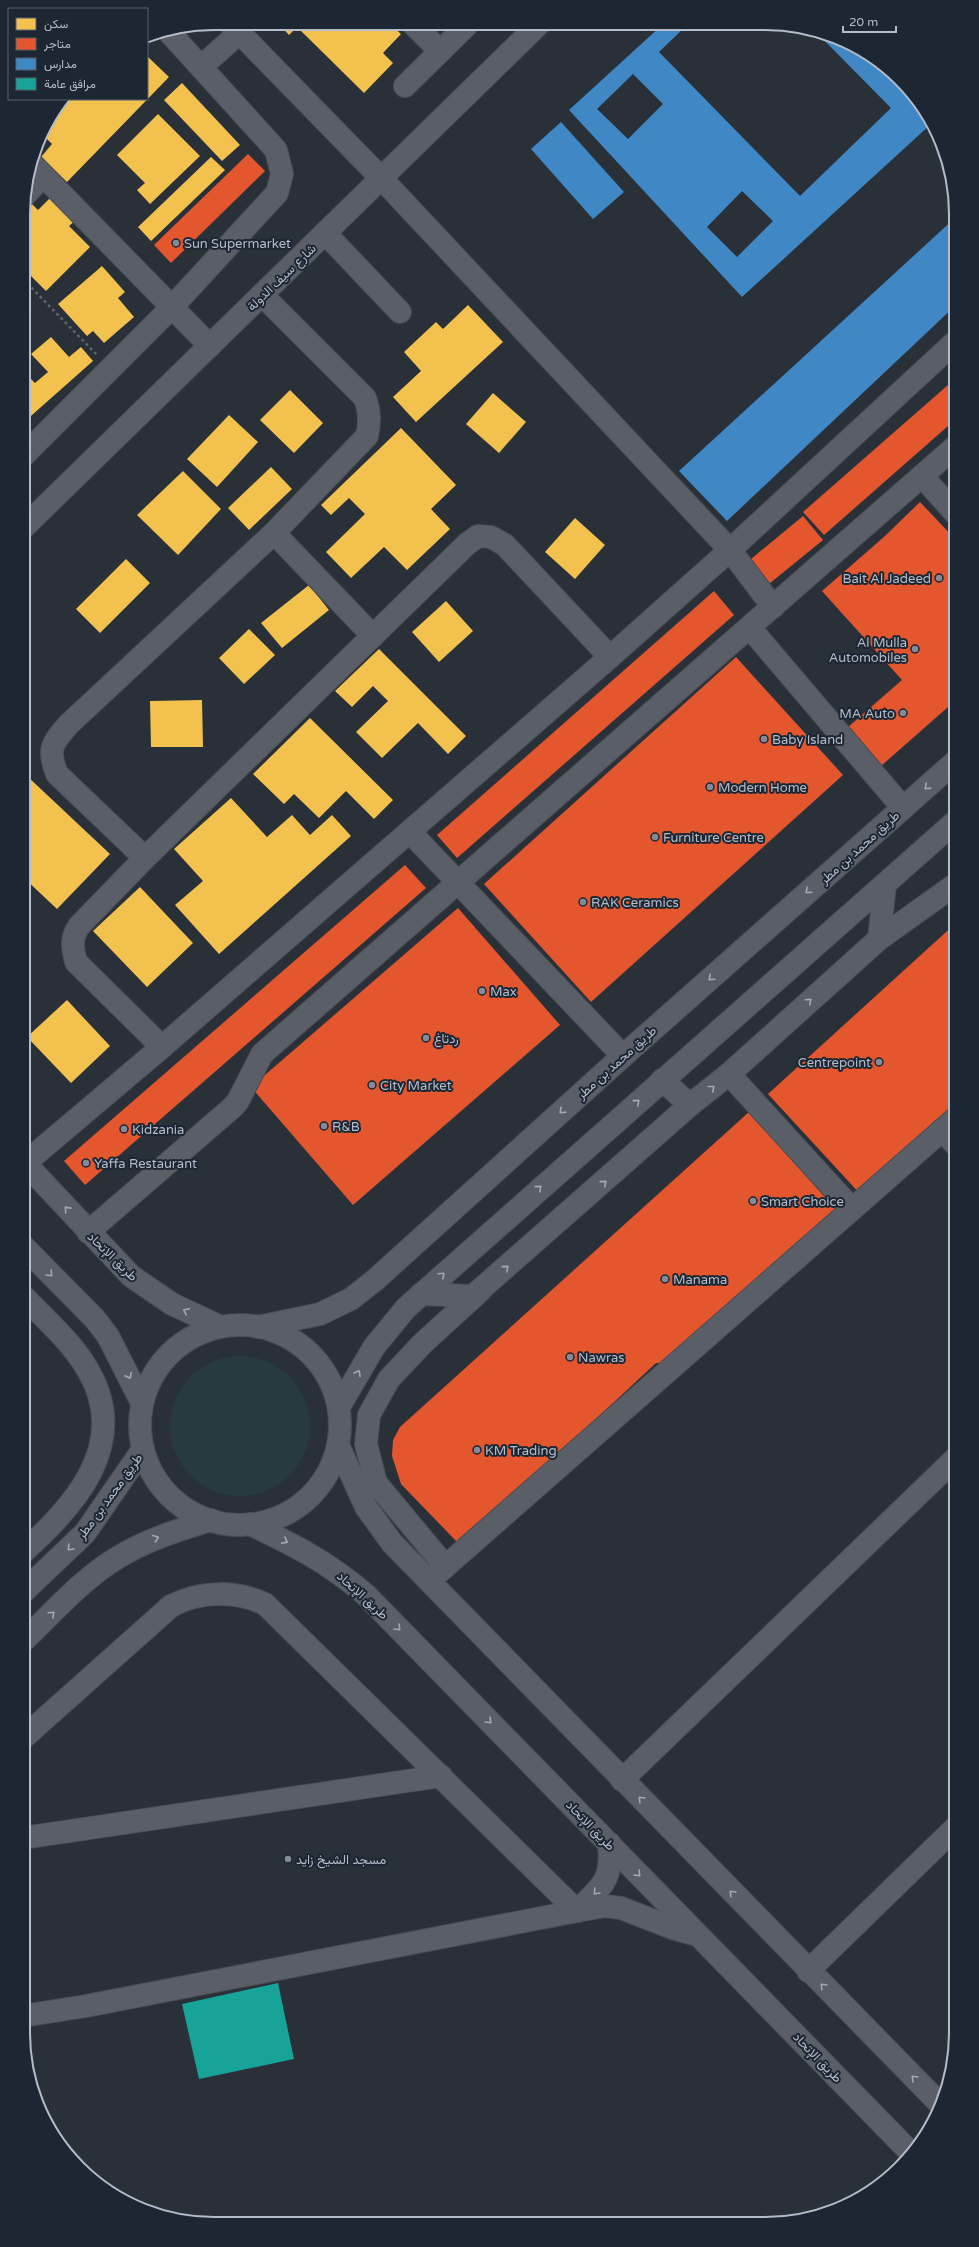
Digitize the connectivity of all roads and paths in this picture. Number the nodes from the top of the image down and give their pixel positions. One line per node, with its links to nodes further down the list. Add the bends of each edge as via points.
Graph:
1 (232, 30): 8 (street)
2 (236, 30): 11 (street)
3 (419, 30): 7 (street)
4 (462, 30): 7 (street)
5 (533, 30): 11 (street, شارع سيف الدولة)
6 (172, 35): 8 (street)
7 (440, 51): 9 (street)
8 (201, 67): 15 (street, via 276,150 282,174 277,193 263,210)
9 (405, 86)
10 (38, 171): 15 (street)
11 (381, 178): 12 (street, شارع سيف الدولة); 26 (street)
12 (325, 233): 14 (street, شارع سيف الدولة); 16 (street)
13 (30, 286): 19 (path)
14 (262, 295): 17 (street, شارع سيف الدولة); 25 (street, via 365,398 370,422 367,436)
15 (172, 307): 17 (street); 19 (street)
16 (400, 312)
17 (210, 346): 24 (street, شارع سيف الدولة)
18 (949, 347): 26 (street)
19 (112, 369): 20 (street)
20 (30, 449)
21 (949, 452): 22 (street)
22 (922, 476): 23 (street); 27 (street)
23 (949, 506)
24 (30, 521)
25 (274, 533): 29 (street); 37 (street, via 70,724 52,746 52,760 57,774)
26 (730, 550): 27 (street); 30 (street)
27 (773, 607): 28 (street)
28 (750, 628): 32 (street); 38 (street)
29 (373, 636): 30 (street, via 478,536 505,544); 37 (street)
30 (610, 657): 34 (street)
31 (949, 767): 32 (street, طريق محمد بن مطر, one-way to 32)
32 (902, 808): 43 (street, طريق محمد بن مطر, one-way to 43)
33 (949, 827): 35 (street)
34 (410, 832): 38 (street); 42 (street)
35 (934, 841): 36 (street); 39 (street)
36 (949, 842)
37 (145, 858): 42 (street, via 79,926 73,935 72,948 76,962)
38 (458, 883): 43 (street); 51 (street, via 262,1054 233,1107)
39 (885, 884): 41 (street); 45 (street)
40 (949, 889): 41 (street)
41 (879, 939): 44 (street, one-way to 41)
42 (162, 1047): 48 (street)
43 (623, 1056): 57 (street, طريق محمد بن مطر, one-way to 57, via 351,1299 320,1314)
44 (729, 1074): 46 (street, one-way to 44); 50 (street)
45 (662, 1080): 46 (street); 54 (street, one-way to 45)
46 (690, 1105): 53 (street, one-way to 46)
47 (949, 1133): 50 (street)
48 (30, 1157)
49 (30, 1169): 51 (street, طريق اﻹتحاد, one-way to 49)
50 (852, 1209): 68 (street)
51 (88, 1232): 56 (street, طريق اﻹتحاد, one-way to 51, via 172,1304 131,1276)
52 (30, 1253): 58 (street, one-way to 58, via 95,1319 108,1336)
53 (489, 1283): 54 (street, via 473,1296); 68 (street, via 423,1342 390,1379 369,1415 366,1444 376,1483)
54 (421, 1294): 59 (street, one-way to 54, via 383,1334)
55 (30, 1303): 65 (street, via 80,1357 90,1372 101,1406 103,1423 99,1453 87,1480 75,1498)
56 (221, 1327): 57 (street); 58 (street, via 199,1334 173,1351 162,1362 150,1382)
57 (258, 1327): 59 (street, via 281,1334 302,1346 319,1363 331,1384)
58 (142, 1403): 61 (street, via 140,1426)
59 (339, 1407): 60 (street)
60 (338, 1446): 64 (street, via 321,1484 307,1499 290,1511 270,1520); 68 (street, via 366,1507 392,1542)
61 (143, 1449): 63 (street, via 160,1486 175,1501); 67 (street, طريق محمد بن مطر, one-way to 67, via 85,1533)
62 (949, 1465): 73 (street)
63 (211, 1520): 64 (street, via 237,1525); 70 (street, one-way to 63, via 116,1558 148,1541)
64 (250, 1524): 76 (street, طريق اﻹتحاد, one-way to 76, via 310,1553 366,1595)
65 (30, 1545)
66 (30, 1547): 67 (street)
67 (55, 1564): 69 (street, طريق محمد بن مطر)
68 (437, 1573): 73 (street)
69 (30, 1586)
70 (30, 1634)
71 (30, 1732): 72 (street, via 171,1606 186,1598 206,1595 248,1596 265,1604)
72 (441, 1776): 75 (street); 77 (street)
73 (622, 1780): 79 (street, one-way to 73)
74 (949, 1834): 79 (street)
75 (30, 1837)
76 (608, 1843): 77 (street, one-way to 77, via 611,1864 605,1882); 78 (street, طريق اﻹتحاد, one-way to 78)
77 (577, 1911): 78 (street, via 605,1906 621,1908); 80 (street)
78 (699, 1936): 82 (street, طريق اﻹتحاد)
79 (808, 1970): 81 (street, one-way to 79)
80 (30, 2015)
81 (936, 2100)
82 (907, 2149)

